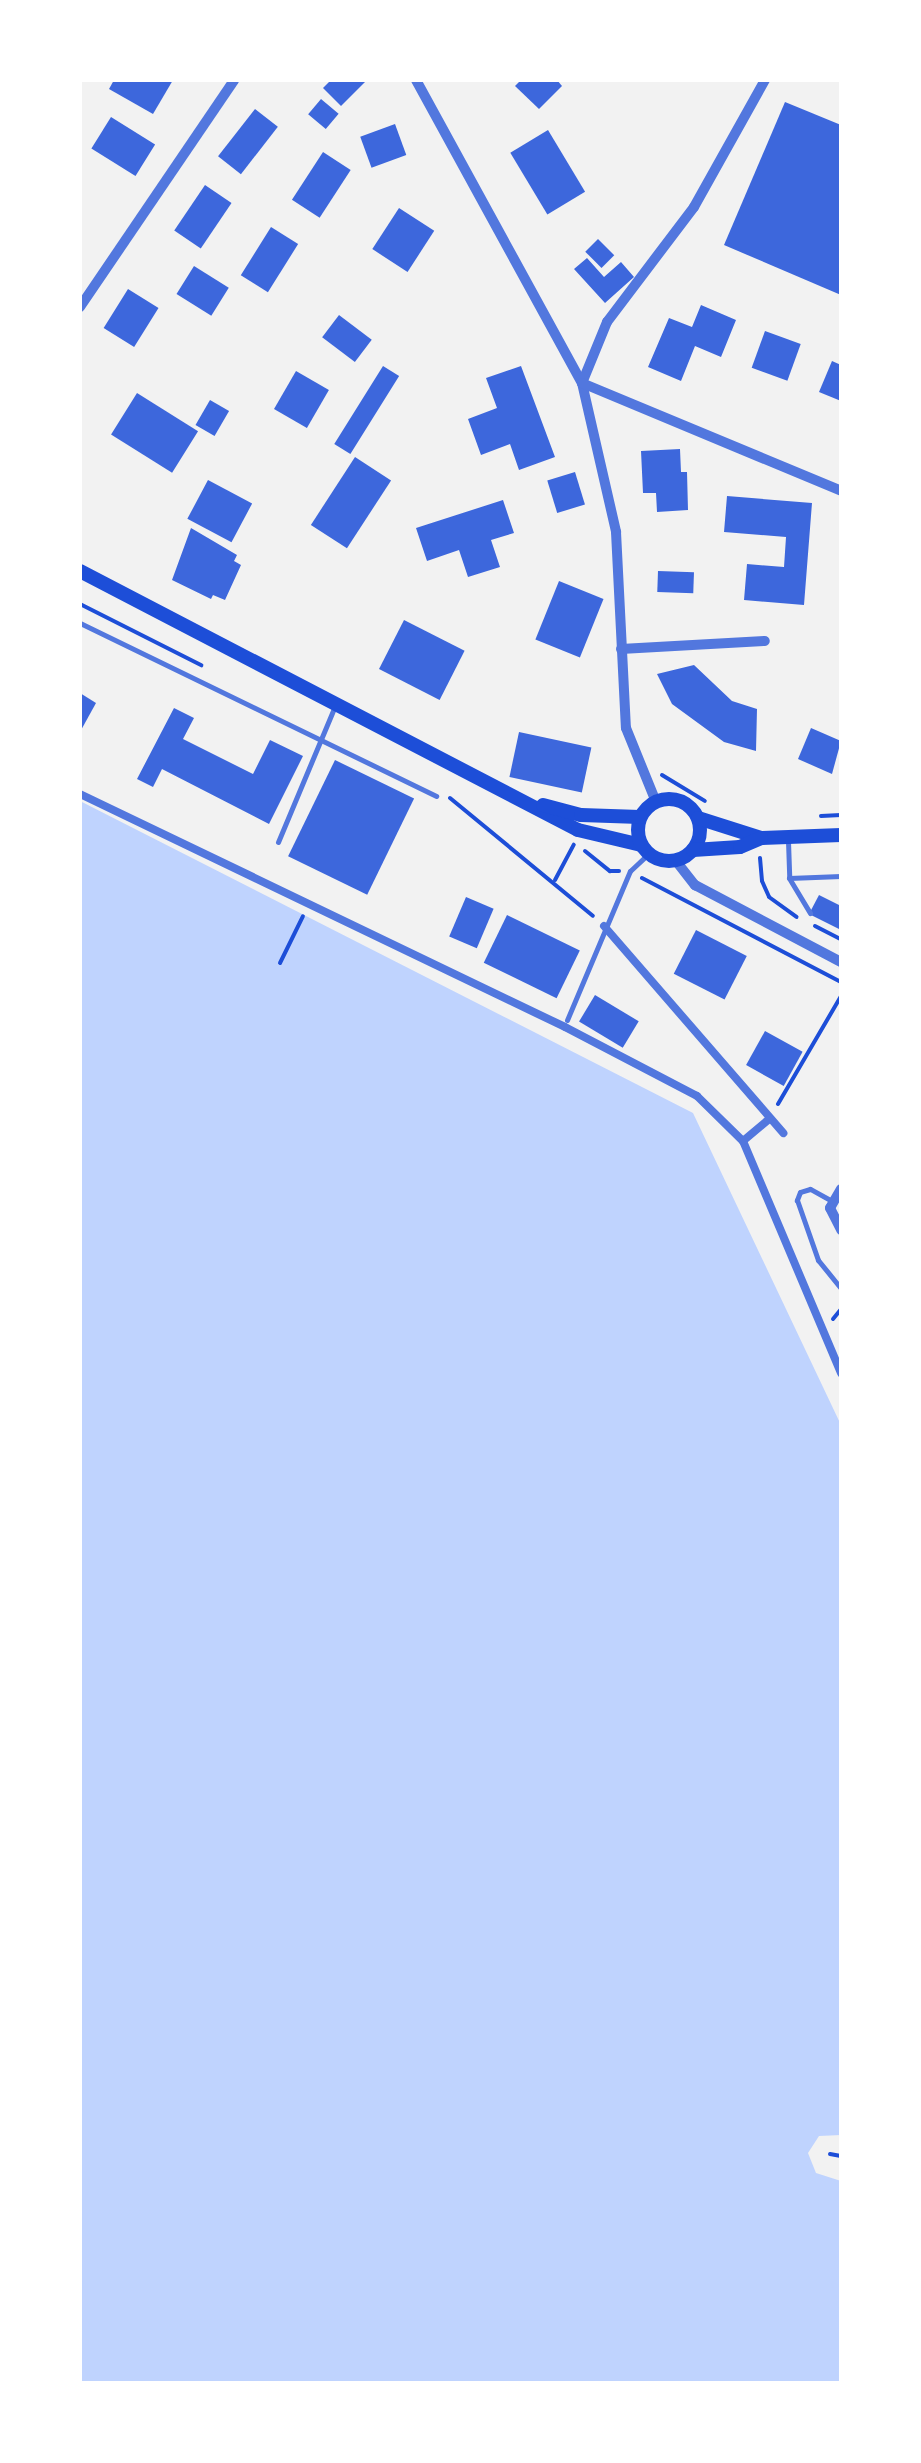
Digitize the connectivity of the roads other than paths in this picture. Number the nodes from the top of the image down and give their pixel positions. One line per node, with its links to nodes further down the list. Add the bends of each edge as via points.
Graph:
1 (234, 80): 4 (street)
2 (416, 80): 5 (street)
3 (765, 80): 5 (street, via 694,207 606,322)
4 (80, 307)
5 (582, 383): 6 (street); 10 (street, via 616,532)
6 (841, 491)
7 (80, 570): 11 (main road)
8 (80, 623): 12 (lane)
9 (765, 640): 10 (street)
10 (621, 649): 16 (street, via 626,728)
11 (337, 701): 12 (lane); 15 (main road)
12 (320, 742): 14 (lane); 22 (lane)
13 (80, 794): 34 (street, via 697,1096)
14 (436, 796)
15 (524, 800): 17 (main road, via 580,815); 23 (main road, via 578,830)
16 (656, 802): 17 (main road); 18 (main road, via 675,800)
17 (640, 817): 23 (main road)
18 (698, 818): 20 (main road); 24 (main road)
19 (841, 835): 21 (main road)
20 (761, 838): 21 (main road); 24 (main road, via 740,847)
21 (788, 838): 27 (lane)
22 (278, 842)
23 (644, 850): 25 (main road); 29 (lane)
24 (693, 850): 25 (main road)
25 (676, 861): 30 (street, via 695,885)
26 (841, 876): 27 (lane)
27 (789, 878): 28 (lane)
28 (810, 913)
29 (604, 926): 31 (lane); 32 (street)
30 (841, 962)
31 (566, 1020)
32 (770, 1118): 33 (street); 34 (street)
33 (783, 1133)
34 (743, 1142): 39 (street)
35 (841, 1189): 36 (street)
36 (832, 1201): 37 (street, via 832,1220); 38 (lane, via 810,1189 797,1200 818,1260)
37 (841, 1230)
38 (841, 1288)
39 (841, 1373)

